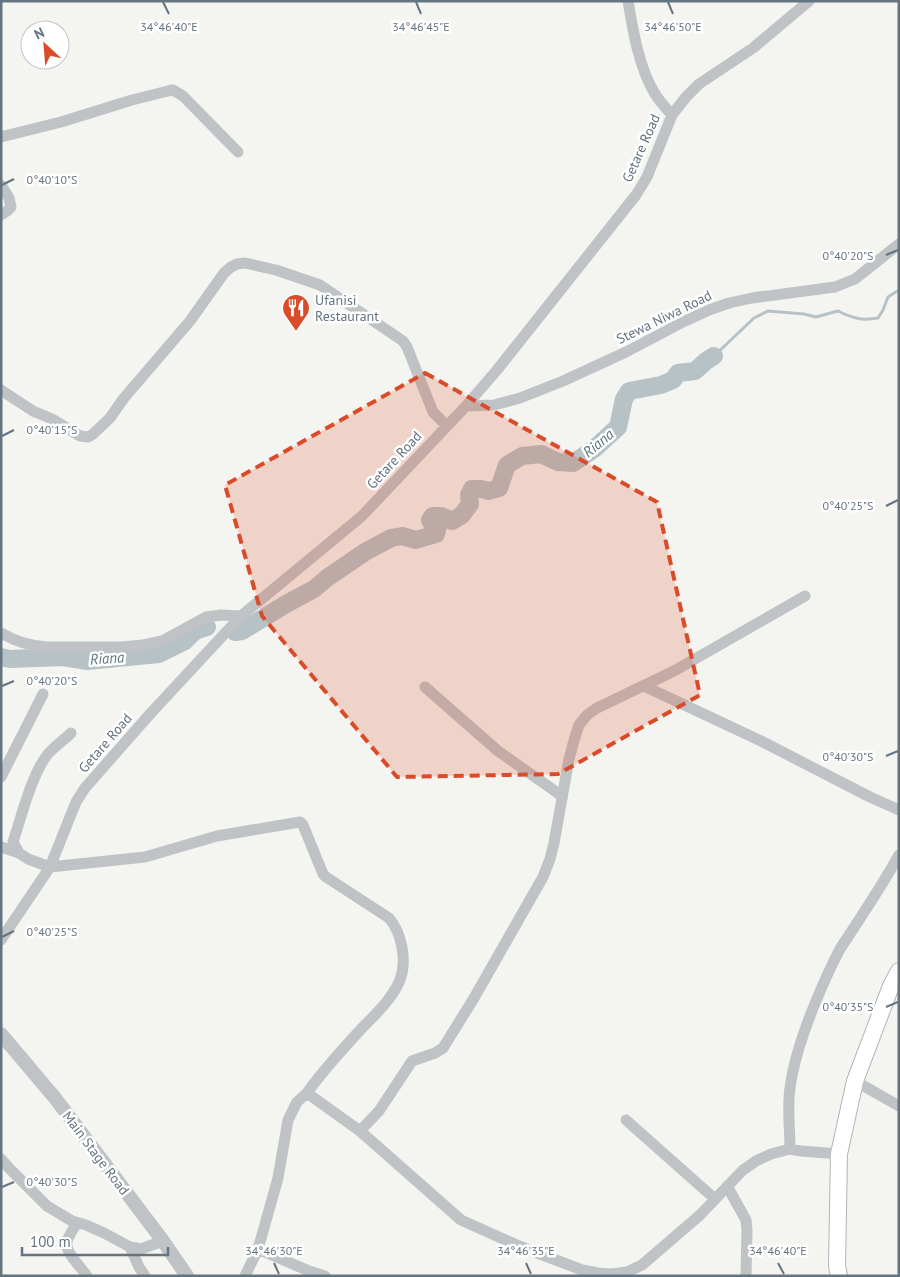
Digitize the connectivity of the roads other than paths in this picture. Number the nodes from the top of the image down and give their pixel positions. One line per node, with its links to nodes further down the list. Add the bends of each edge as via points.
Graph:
1 (628, 1): 3 (street, via 649,83)
2 (809, 1): 3 (street, Getare Road, via 752,48 699,84)
3 (672, 115): 10 (street, Getare Road, via 647,177 636,195)
4 (1, 137): 5 (street, via 173,90 183,96)
5 (238, 152)
6 (1, 185): 7 (street, via 11,207)
7 (1, 214)
8 (899, 244): 10 (street, Stewa Niwa Road, via 855,279 835,287 752,298 708,310 563,382 494,405)
9 (1, 390): 11 (street, via 80,436 93,434 190,321 224,273 237,264 245,263 320,286 403,341 433,412)
10 (466, 406): 11 (street, Getare Road)
11 (447, 426): 13 (street, Getare Road, via 362,516)
12 (805, 596): 16 (street)
13 (241, 616): 14 (street, via 206,617 162,641 122,647 35,646 11,639); 25 (street, Getare Road, via 85,788 76,802)
14 (1, 632)
15 (425, 686): 20 (street, via 498,751)
16 (644, 686): 20 (street, via 597,708 579,725); 21 (street)
17 (43, 694): 19 (street)
18 (71, 733): 23 (street, via 48,755 38,770 13,842)
19 (1, 777)
20 (562, 796): 33 (street, via 550,859 474,998 443,1048 412,1061 379,1111)
21 (899, 810)
22 (1, 847): 23 (street)
23 (19, 853): 25 (street)
24 (899, 856): 34 (street, via 840,951 804,1029 789,1090)
25 (50, 868): 26 (street, Getare Road); 30 (street, via 145,857 218,836 300,822 323,874 390,918 398,931 403,958 400,980 393,993)
26 (1, 940)
27 (899, 971): 29 (main road)
28 (1, 1034): 40 (street, Main Stage Road)
29 (856, 1081): 31 (street); 35 (main road)
30 (307, 1093): 33 (street); 42 (street, via 297,1102 288,1120 278,1178)
31 (899, 1106)
32 (626, 1120): 38 (street)
33 (360, 1131): 43 (street, via 461,1220)
34 (790, 1149): 35 (street); 37 (street, via 756,1161)
35 (839, 1154): 51 (main road)
36 (1, 1159): 39 (street, via 47,1206)
37 (727, 1186): 38 (street); 50 (street, via 746,1220)
38 (715, 1199): 44 (street)
39 (77, 1223): 41 (street); 45 (street, via 66,1244 69,1254)
40 (164, 1241): 41 (street, via 141,1249); 47 (street, Main Stage Road)
41 (130, 1248): 46 (street)
42 (258, 1249): 48 (street); 49 (street)
43 (581, 1273): 44 (street)
44 (628, 1274)
45 (88, 1276)
46 (145, 1276)
47 (186, 1276)
48 (245, 1276)
49 (325, 1276)
50 (746, 1276)
51 (838, 1276)

